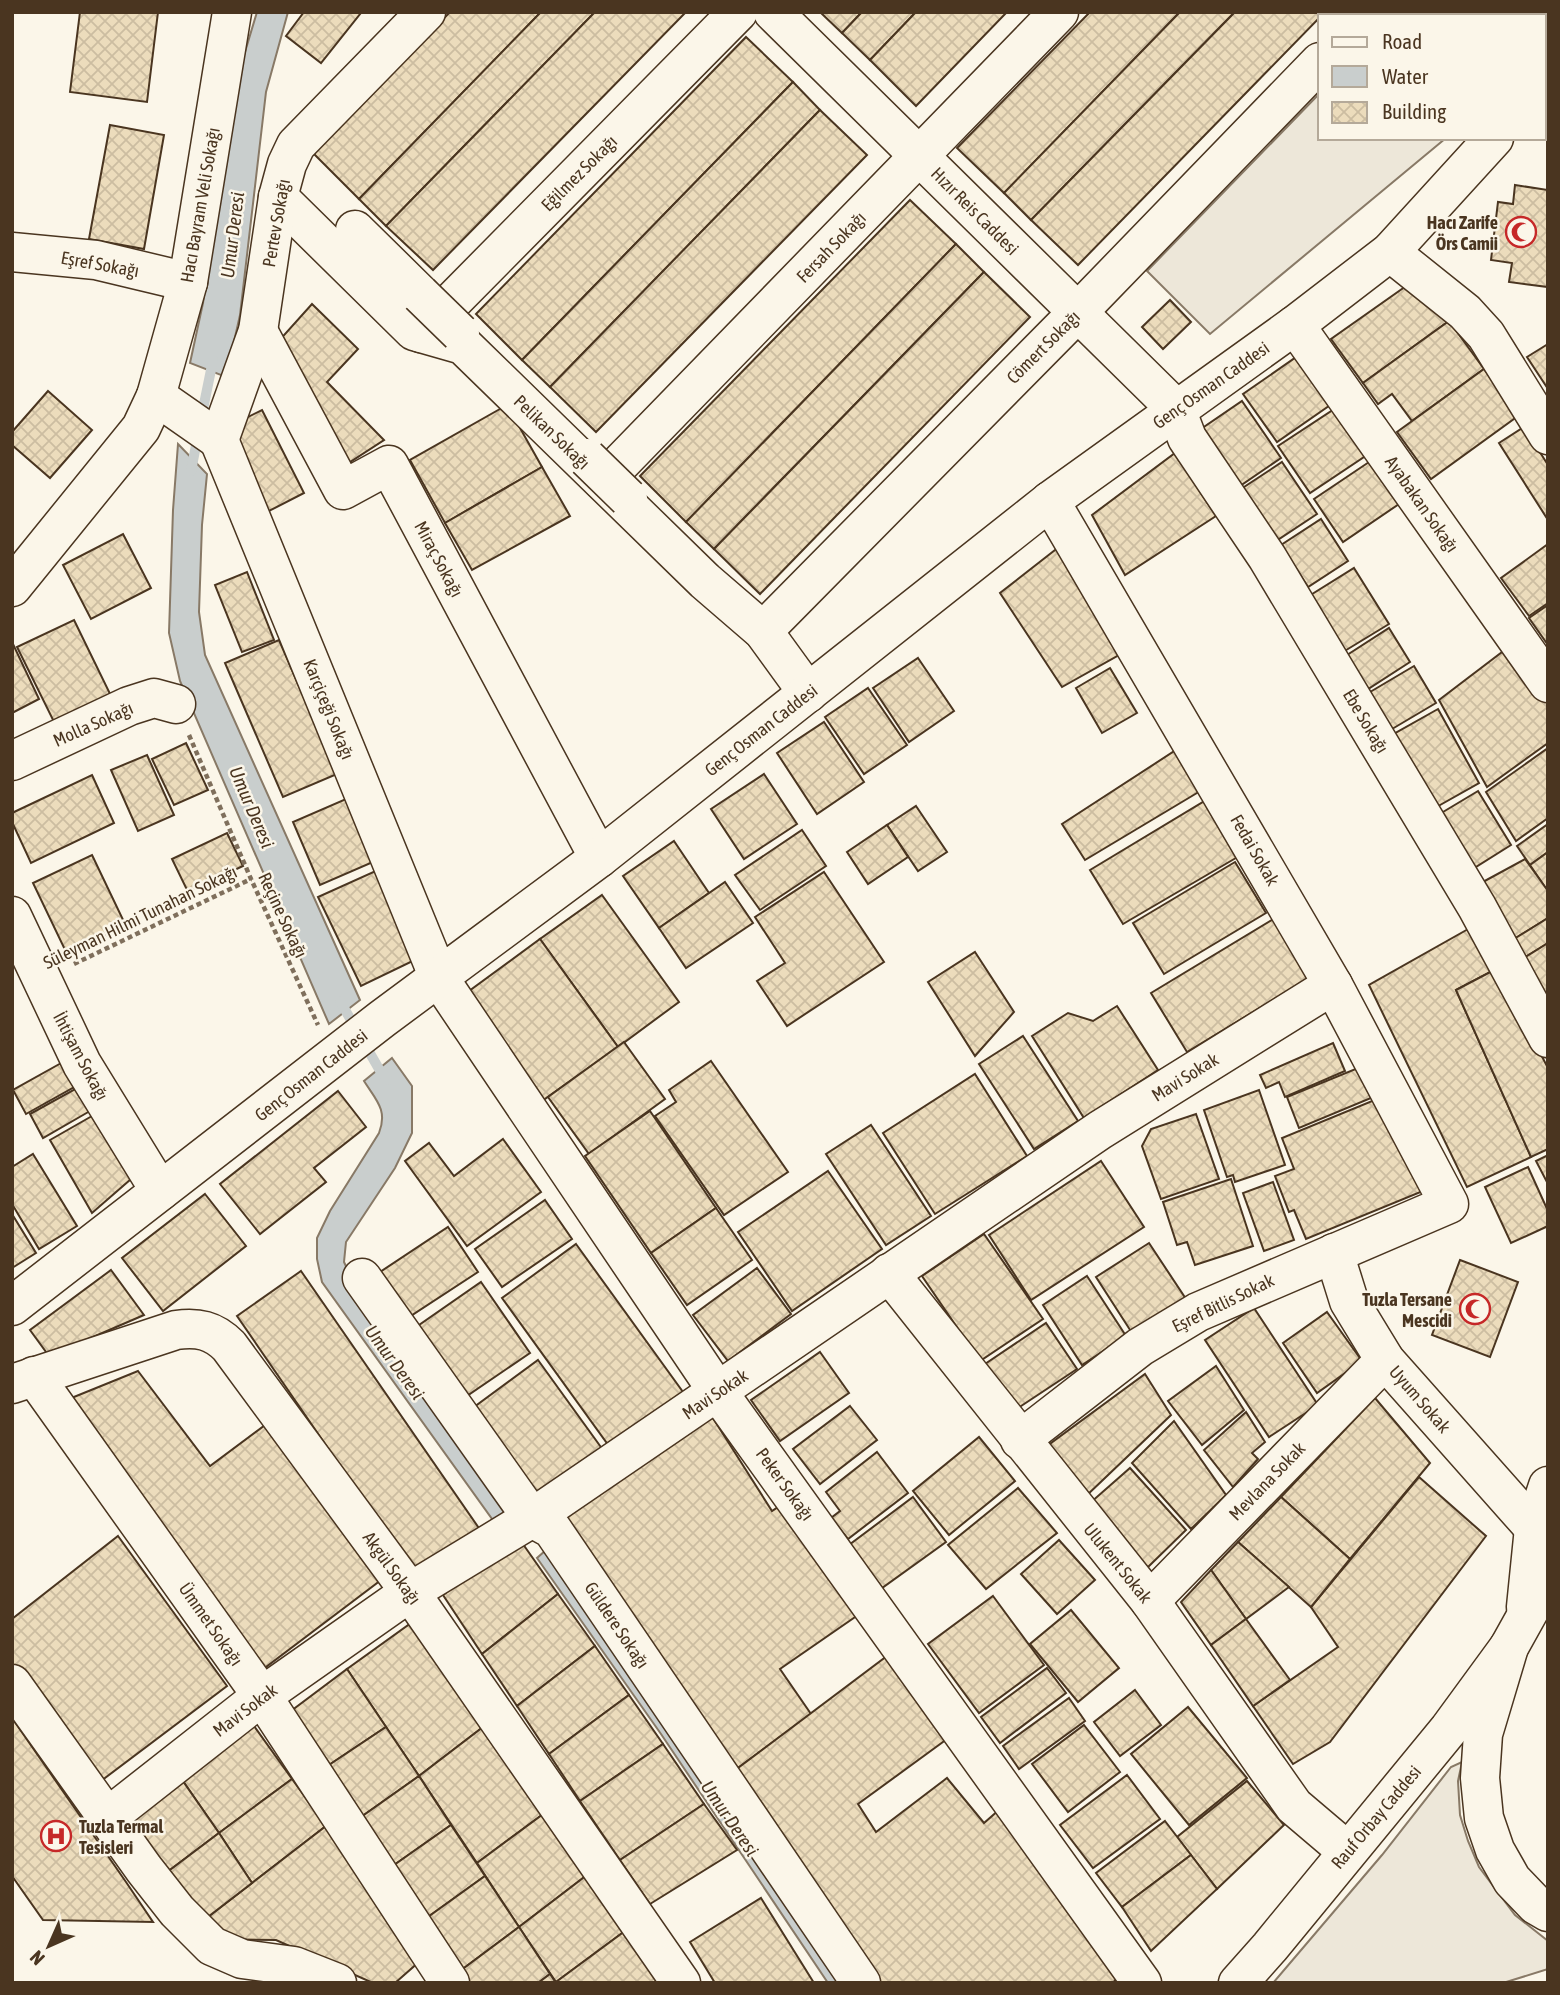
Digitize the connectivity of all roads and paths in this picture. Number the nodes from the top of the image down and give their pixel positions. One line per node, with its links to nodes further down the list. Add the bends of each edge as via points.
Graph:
1 (232, 12): 13 (street, Hacı Bayram Veli Sokağı)
2 (426, 12): 9 (street, Pertev Sokağı, via 296,145)
3 (738, 12): 17 (street, Eğilmez Sokağı)
4 (773, 12): 8 (street, Hızır Reis Caddesi)
5 (1059, 12): 8 (street, Fersah Sokağı)
6 (1318, 64): 14 (street, Cömert Sokağı)
7 (1492, 140): 12 (street, Genç Osman Caddesi)
8 (919, 156): 14 (street, Hızır Reis Caddesi); 22 (street, Fersah Sokağı)
9 (278, 197): 16 (street, Pertev Sokağı); 17 (street, Pelikan Sokağı)
10 (355, 230): 22 (street, bridge)
11 (12, 252): 13 (street, Eşref Sokağı, via 96,260)
12 (1390, 253): 15 (street, Genç Osman Caddesi); 20 (street, via 1465,312 1486,335)
13 (188, 282): 18 (street, Hacı Bayram Veli Sokağı)
14 (1078, 312): 19 (street, Hızır Reis Caddesi); 26 (street, Cömert Sokağı)
15 (1296, 325): 19 (street, Genç Osman Caddesi); 27 (street, Ayabakan Sokağı)
16 (258, 331): 21 (street, Pertev Sokağı); 31 (street, Miraç Sokağı, via 343,490 389,466)
17 (421, 333): 22 (street, Pelikan Sokağı, via 463,345)
18 (166, 403): 21 (street); 25 (street, Hacı Bayram Veli Sokağı)
19 (1176, 409): 23 (street, Genç Osman Caddesi); 37 (street, Ebe Sokağı, via 1187,438 1267,557 1477,908)
20 (1548, 435)
21 (216, 438): 34 (street, Karçiçeği Sokağı)
22 (606, 479): 24 (street); 26 (street, Pelikan Sokağı, via 705,580)
23 (1050, 501): 28 (street, Genç Osman Caddesi); 36 (street, Fedai Sokak)
24 (682, 551)
25 (12, 587)
26 (763, 631): 28 (street, Pelikan Sokağı)
27 (1548, 683)
28 (808, 693): 31 (street, Genç Osman Caddesi)
29 (176, 704): 30 (street, Molla Sokağı, via 155,698 129,706); 32 (path, Reçine Sokağı)
30 (12, 761)
31 (599, 858): 34 (street, Genç Osman Caddesi)
32 (251, 879): 35 (path, Süleyman Hilmi Tunahan Sokağı); 38 (path, Reçine Sokağı, via 318,1025)
33 (12, 916): 35 (street, İhtişam Sokağı)
34 (439, 978): 38 (street, Genç Osman Caddesi); 47 (street, Peker Sokağı)
35 (42, 980): 39 (street, İhtişam Sokağı, via 82,1064)
36 (1333, 985): 40 (street, Fedai Sokak); 42 (street, Mavi Sokak, via 1100,1130)
37 (1548, 1038)
38 (327, 1063): 39 (street, Genç Osman Caddesi)
39 (160, 1191): 44 (street, Genç Osman Caddesi)
40 (1449, 1205): 41 (street, Eşref Bitlis Sokak)
41 (1334, 1253): 45 (street, Uyum Sokak, via 1349,1301); 48 (street, Eşref Bitlis Sokak, via 1167,1330)
42 (889, 1273): 47 (street, Mavi Sokak); 48 (street, Ulukent Sokak)
43 (362, 1278): 50 (street, Güldere Sokağı)
44 (12, 1306)
45 (1385, 1360): 51 (street, Uyum Sokak); 54 (street, Mevlana Sokak)
46 (23, 1380): 53 (street, Akgül Sokağı, via 176,1330 192,1328 218,1335); 57 (street, Ümmet Sokağı)
47 (718, 1392): 50 (street, Mavi Sokak); 65 (street, Peker Sokağı)
48 (1020, 1440): 54 (street, Ulukent Sokak)
49 (1548, 1486): 51 (street, Rauf Orbay Caddesi)
50 (532, 1518): 53 (street, Mavi Sokak); 64 (street, Güldere Sokağı, via 552,1529)
51 (1534, 1528): 55 (street, Rauf Orbay Caddesi)
52 (1548, 1577): 55 (street, Rauf Orbay Caddesi)
53 (410, 1592): 57 (street, Mavi Sokak); 63 (street, Akgül Sokağı)
54 (1150, 1601): 59 (street, Ulukent Sokak, via 1294,1806)
55 (1517, 1632): 59 (street, Rauf Orbay Caddesi, via 1449,1729); 60 (street, Rauf Orbay Caddesi, via 1483,1734 1480,1778 1484,1818 1512,1880)
56 (12, 1684): 58 (street)
57 (262, 1696): 58 (street, Mavi Sokak); 62 (street, Ümmet Sokağı)
58 (108, 1817): 61 (street, via 177,1911 212,1946 242,1959 293,1966)
59 (1348, 1851): 66 (street, Rauf Orbay Caddesi)
60 (1548, 1912)
61 (337, 1983)
62 (450, 1983)
63 (681, 1983)
64 (861, 1983)
65 (1142, 1983)
66 (1238, 1983)

